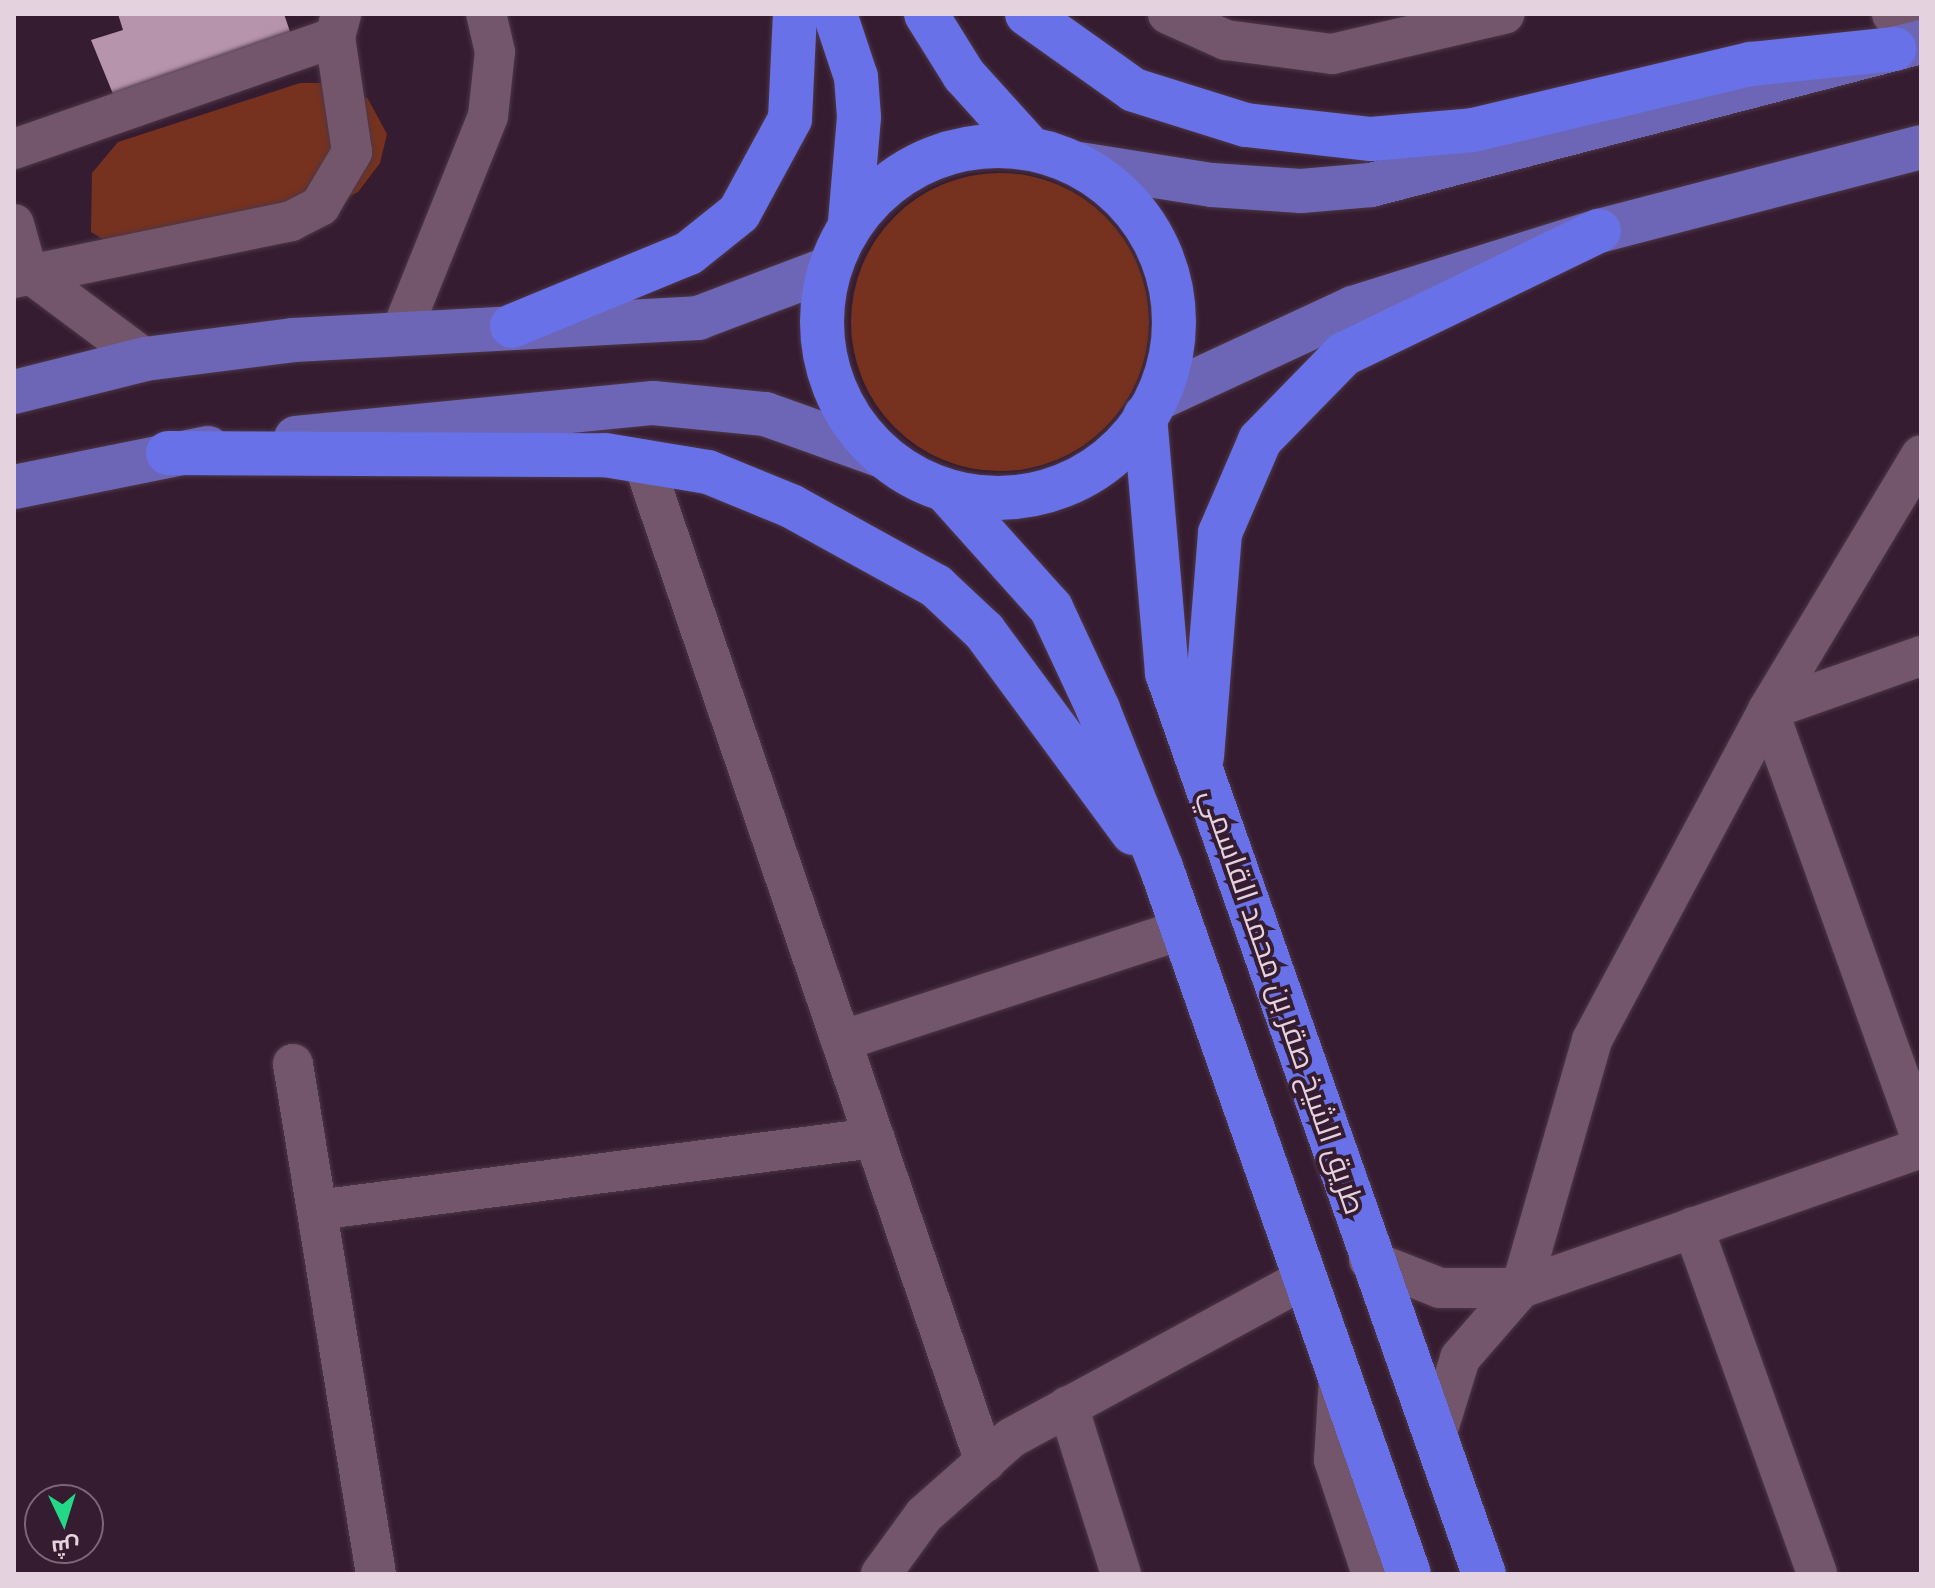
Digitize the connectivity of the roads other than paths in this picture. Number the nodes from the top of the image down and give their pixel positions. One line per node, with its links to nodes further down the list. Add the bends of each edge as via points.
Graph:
1 (486, 14): 20 (lane, via 495,52 488,116)
2 (795, 14): 19 (highway, via 790,119 739,213 689,253)
3 (835, 14): 14 (highway, via 856,77 859,117)
4 (926, 14): 11 (highway, via 964,75)
5 (1027, 14): 9 (highway, via 1134,90 1246,125 1371,139 1473,130)
6 (1168, 14): 7 (lane, via 1226,40 1332,54)
7 (1504, 14)
8 (338, 26): 12 (lane); 18 (lane, via 352,152 320,206 291,221)
9 (1907, 33): 13 (main road, via 1371,185 1301,191 1212,185)
10 (1921, 147): 16 (main road)
11 (1030, 148): 13 (highway); 14 (highway, via 979,146 929,159 885,186)
12 (14, 149)
13 (1079, 164): 23 (highway, via 1132,206 1166,265 1176,331)
14 (850, 223): 17 (highway)
15 (14, 224): 18 (lane)
16 (1599, 231): 23 (main road, via 1353,308); 32 (highway, via 1344,354 1260,440 1220,533)
17 (828, 269): 19 (main road, via 698,318); 26 (highway, via 821,337 839,402)
18 (20, 274): 21 (lane)
19 (512, 326): 20 (main road)
20 (402, 330): 21 (main road)
21 (145, 359): 22 (main road)
22 (14, 392)
23 (1152, 407): 29 (highway, via 1100,468 1070,484 1009,498); 32 (highway, طريق الشيخ صقر بن محمد القاسمي, via 1167,673)
24 (168, 453): 26 (main road, via 653,403 765,414); 27 (highway); 28 (main road)
25 (1921, 455): 31 (lane)
26 (882, 456): 29 (highway)
27 (643, 461): 33 (highway, via 708,472 791,506 936,586 984,631 1073,760); 35 (lane)
28 (14, 487)
29 (946, 491): 33 (highway, via 1051,608)
30 (1921, 656): 31 (lane)
31 (1768, 710): 37 (lane); 44 (lane, via 1592,1040)
32 (1201, 765): 42 (highway, طريق الشيخ صقر بن محمد القاسمي)
33 (1161, 867): 34 (highway)
34 (1183, 929): 35 (lane); 43 (highway)
35 (841, 1041): 38 (lane)
36 (293, 1064): 40 (lane)
37 (1921, 1137)
38 (874, 1138): 40 (lane); 48 (lane)
39 (1921, 1148): 41 (lane)
40 (317, 1210): 49 (lane)
41 (1693, 1227): 44 (lane); 55 (lane)
42 (1369, 1260): 44 (lane, via 1440,1288); 47 (highway, طريق الشيخ صقر بن محمد القاسمي)
43 (1304, 1279): 45 (highway); 46 (lane)
44 (1521, 1288): 47 (lane, via 1460,1358)
45 (1339, 1377): 52 (lane, via 1334,1460); 53 (highway)
46 (1068, 1406): 48 (lane); 51 (lane)
47 (1435, 1439): 54 (highway, طريق الشيخ صقر بن محمد القاسمي)
48 (985, 1462): 50 (lane, via 924,1515)
49 (376, 1574)
50 (881, 1574)
51 (1121, 1574)
52 (1372, 1574)
53 (1409, 1574)
54 (1484, 1574)
55 (1817, 1574)

